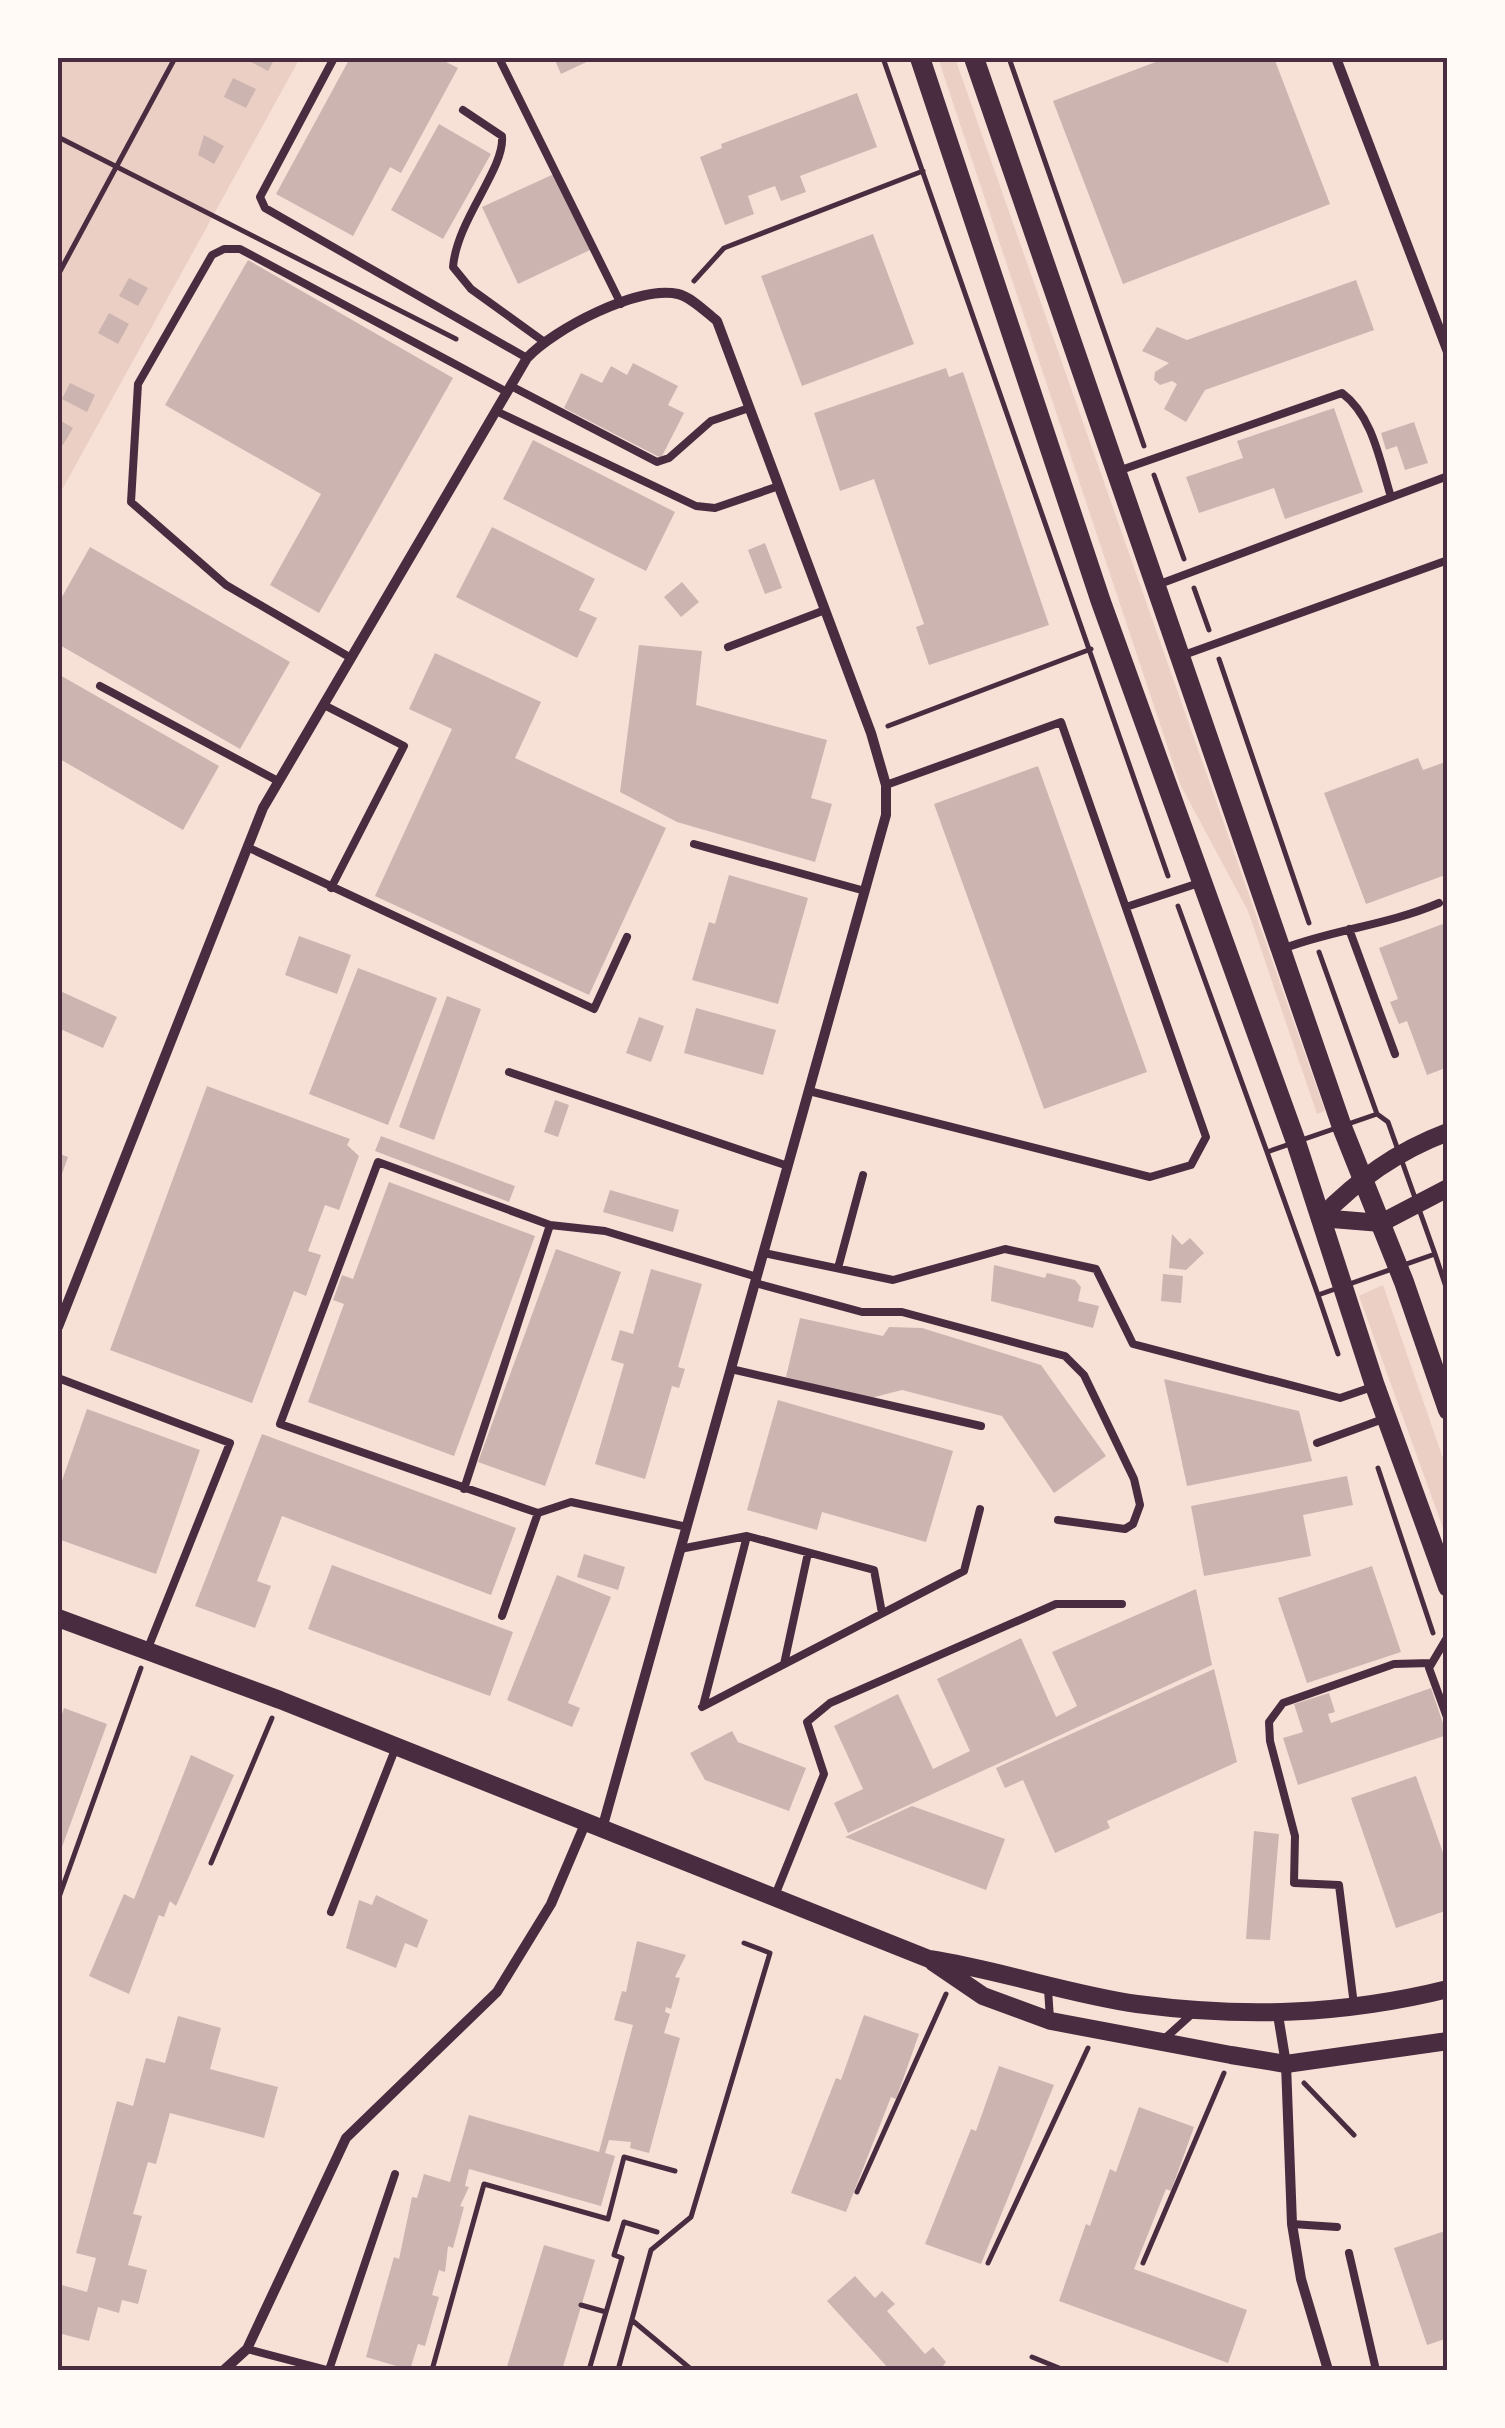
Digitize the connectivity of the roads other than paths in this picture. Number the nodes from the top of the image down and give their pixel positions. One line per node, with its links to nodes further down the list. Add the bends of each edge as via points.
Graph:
1 (334, 58): 10 (lane, via 260,197 266,208)
2 (499, 58): 7 (lane)
3 (920, 58): 30 (main road)
4 (974, 58): 14 (main road)
5 (1336, 58): 9 (street)
6 (463, 110): 8 (lane, via 502,136 503,151 466,216 453,267 471,289)
7 (621, 304): 8 (street); 12 (street, via 658,292 681,294 717,320)
8 (542, 341): 10 (street)
9 (1448, 352)
10 (527, 358): 11 (street)
11 (509, 389): 12 (lane, via 658,462 711,421); 13 (street); 23 (lane, via 240,249 212,255 182,302 138,384 131,502 226,584)
12 (750, 408): 16 (street)
13 (496, 411): 16 (lane, via 696,506 715,508); 23 (street)
14 (1117, 472): 17 (lane, via 1342,392 1366,422); 19 (main road)
15 (1448, 476): 17 (lane)
16 (779, 486): 20 (street)
17 (1392, 497): 19 (lane)
18 (1448, 560): 22 (lane)
19 (1156, 585): 22 (main road)
20 (825, 610): 21 (lane); 27 (street)
21 (728, 647)
22 (1181, 656): 37 (main road)
23 (351, 658): 25 (street)
24 (100, 686): 26 (lane)
25 (324, 704): 26 (street); 31 (lane, via 404,746)
26 (278, 782): 29 (street)
27 (886, 784): 32 (street, via 886,815); 34 (lane, via 1061,722)
28 (694, 844): 32 (lane)
29 (247, 847): 31 (lane); 52 (street)
30 (1202, 882): 34 (lane); 46 (main road)
31 (332, 888): 36 (lane, via 594,1009)
32 (865, 891): 40 (street)
33 (1439, 902): 35 (lane, via 1391,922)
34 (1126, 907): 40 (lane, via 1206,1137 1191,1164 1150,1177)
35 (1349, 929): 37 (lane); 38 (lane)
36 (627, 937)
37 (1280, 950): 44 (main road)
38 (1396, 1054)
39 (509, 1072): 42 (lane)
40 (809, 1091): 42 (street)
41 (1448, 1132): 44 (street)
42 (788, 1166): 49 (street)
43 (863, 1175): 50 (lane)
44 (1362, 1176): 46 (street); 47 (main road)
45 (1448, 1188): 47 (street)
46 (1320, 1218): 47 (street); 55 (main road)
47 (1380, 1223): 56 (main road)
48 (550, 1225): 51 (lane, via 605,1230); 60 (lane); 60 (lane, via 378,1162 280,1424)
49 (764, 1252): 50 (lane); 51 (street)
50 (838, 1268): 55 (lane, via 893,1280 1005,1249 1096,1269 1133,1344 1340,1398)
51 (756, 1280): 53 (street); 63 (lane, via 862,1312 902,1312 1050,1350 1076,1364 1134,1479 1140,1505 1126,1529)
52 (58, 1327)
53 (731, 1369): 58 (lane); 64 (street)
54 (58, 1378): 74 (lane, via 230,1443)
55 (1374, 1386): 57 (main road)
56 (1448, 1410)
57 (1386, 1418): 59 (lane); 68 (main road)
58 (981, 1426)
59 (1317, 1443)
60 (464, 1488): 62 (lane)
61 (980, 1509): 70 (lane, via 964,1571)
62 (538, 1513): 64 (lane, via 571,1502); 71 (lane)
63 (1058, 1520)
64 (686, 1526): 66 (street)
65 (747, 1536): 66 (lane); 67 (lane); 76 (lane, via 702,1706)
66 (680, 1549): 79 (street)
67 (808, 1552): 70 (lane, via 874,1570); 76 (lane)
68 (1448, 1587)
69 (1122, 1604): 80 (lane, via 1056,1604 830,1703 807,1722 824,1774)
70 (882, 1613): 76 (lane)
71 (502, 1616)
72 (58, 1618): 74 (street)
73 (1448, 1636): 75 (lane)
74 (146, 1652): 78 (street)
75 (1430, 1663): 77 (lane); 86 (lane, via 1394,1664 1283,1703 1269,1722 1296,1836 1294,1883 1339,1885)
76 (784, 1664)
77 (1448, 1720)
78 (396, 1746): 79 (street); 81 (lane)
79 (593, 1827): 80 (street); 96 (street, via 497,1992 346,2138)
80 (774, 1898): 82 (street)
81 (330, 1912)
82 (928, 1959): 83 (street); 88 (street, via 983,1996)
83 (1049, 1984): 85 (street); 88 (lane)
84 (1448, 1989): 86 (street)
85 (1197, 2009): 87 (street); 90 (lane)
86 (1355, 2010): 87 (street)
87 (1278, 2015): 91 (street)
88 (1051, 2021): 90 (street)
89 (1448, 2041): 91 (street)
90 (1159, 2044): 91 (street)
91 (1286, 2064): 93 (street)
92 (395, 2174): 98 (lane)
93 (1292, 2224): 94 (lane); 99 (street)
94 (1337, 2227)
95 (1349, 2254): 100 (lane)
96 (247, 2349): 97 (street); 98 (lane)
97 (224, 2370)
98 (328, 2370)
99 (1328, 2370)
100 (1376, 2370)

